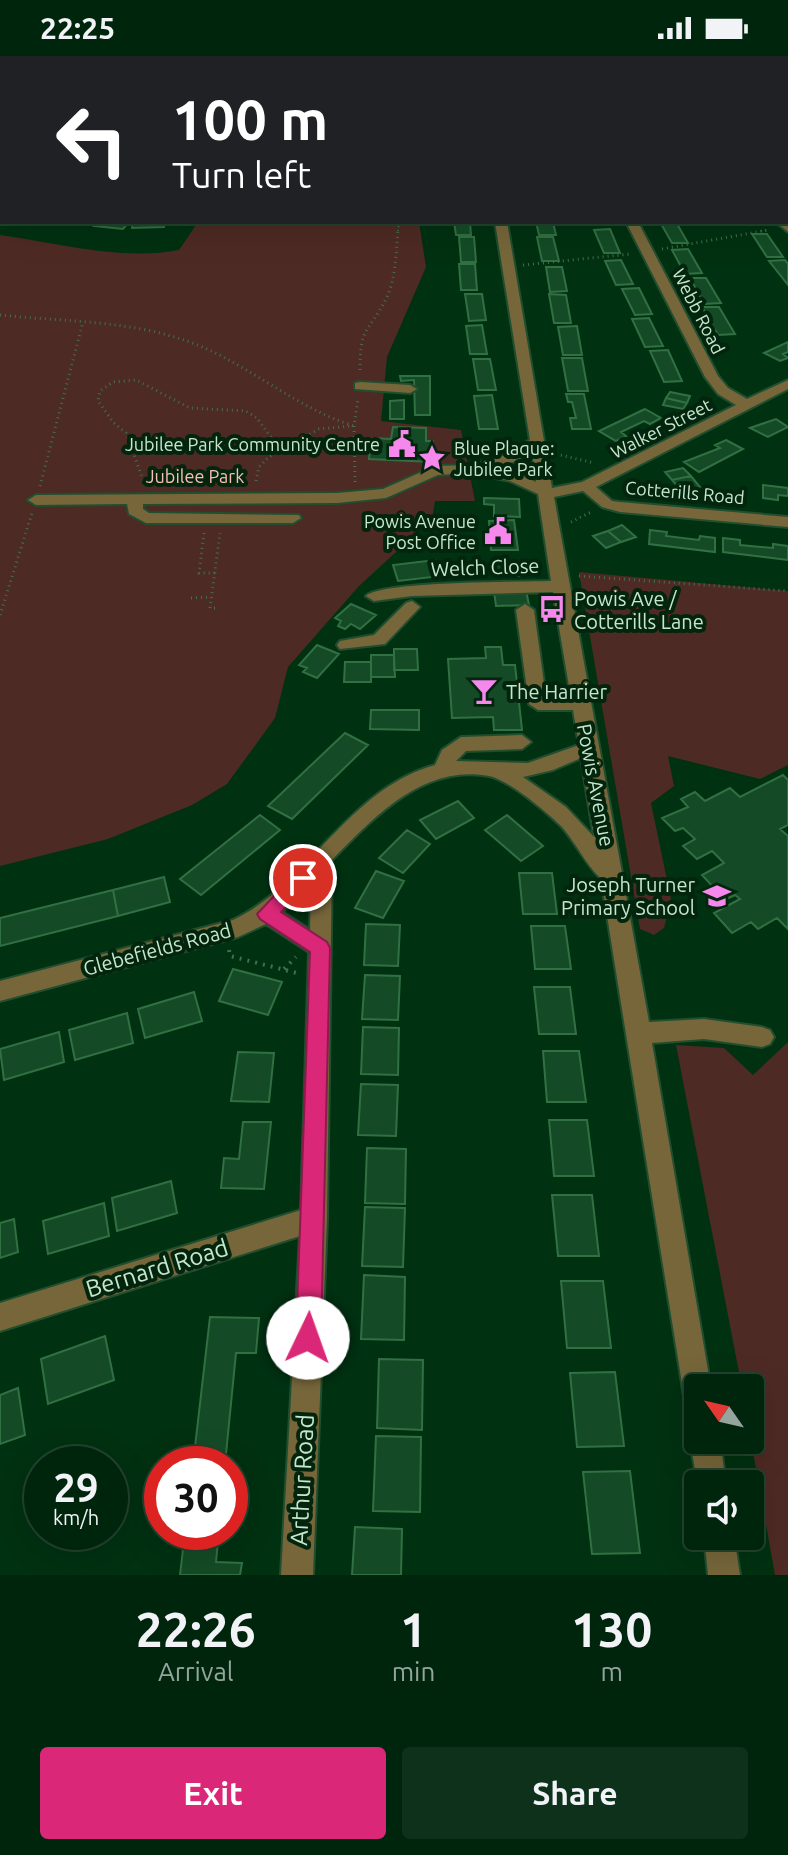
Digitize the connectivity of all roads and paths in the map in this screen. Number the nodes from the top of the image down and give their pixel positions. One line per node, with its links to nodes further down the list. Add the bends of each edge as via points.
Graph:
1 (399, 224): 7 (path, via 386,299 360,341)
2 (501, 224): 11 (street, Powis Avenue)
3 (633, 224): 9 (street, Webb Road, via 712,377)
4 (0, 315): 5 (path)
5 (83, 322): 10 (path, via 150,330 196,344 305,407); 23 (path)
6 (788, 384): 9 (street, Walker Street)
7 (360, 386): 8 (street); 10 (path)
8 (410, 389)
9 (746, 405): 17 (street, Walker Street)
10 (354, 426): 12 (path, via 319,429); 15 (path)
11 (537, 448): 13 (path); 16 (street); 18 (street, Powis Avenue)
12 (286, 449): 20 (path, via 259,467); 22 (path, via 268,439 252,414 187,408 145,383 118,380 100,391 98,401 134,447)
13 (601, 465)
14 (344, 467): 15 (path)
15 (354, 468): 19 (path, via 354,480)
16 (471, 469): 18 (street, via 514,477); 19 (street, via 435,471 386,493)
17 (586, 486): 18 (street, Walker Street); 24 (street, Cotterills Road)
18 (548, 493): 27 (street, Powis Avenue)
19 (364, 496): 21 (street)
20 (255, 498): 21 (street); 22 (street)
21 (295, 498): 25 (street, via 293,525)
22 (141, 499): 23 (street); 25 (street, via 135,511 146,518)
23 (36, 500): 38 (path)
24 (617, 506): 26 (street, Cotterills Road); 27 (path, via 581,515 566,526)
25 (222, 518): 29 (path)
26 (788, 522)
27 (551, 526): 30 (street, Powis Avenue)
28 (192, 533): 29 (path, via 206,533 199,573)
29 (215, 573): 33 (path)
30 (559, 580): 31 (path); 35 (street, Welch Close); 41 (street, Powis Avenue)
31 (788, 591)
32 (374, 596): 35 (street, Welch Close)
33 (211, 597): 34 (path); 36 (path, via 210,608)
34 (191, 598)
35 (412, 599): 39 (street); 40 (street, via 379,640)
36 (215, 608)
37 (525, 610): 41 (street, via 538,704)
38 (0, 615)
39 (413, 628)
40 (346, 645)
41 (581, 704): 43 (street, Powis Avenue)
42 (522, 742): 44 (street, via 461,744)
43 (590, 749): 45 (street, Glebefields Road, via 528,770); 47 (street, Powis Avenue)
44 (443, 769): 45 (street, Glebefields Road); 46 (street, Glebefields Road, via 389,795)
45 (494, 769): 47 (street, via 548,803 590,842)
46 (322, 857): 48 (street, Glebefields Road); 50 (street, Arthur Road)
47 (616, 892): 53 (street, Powis Avenue)
48 (267, 914): 49 (street, Glebefields Road); 50 (street)
49 (223, 932): 51 (path, via 230,956); 52 (street, Glebefields Road)
50 (320, 948): 51 (street, Arthur Road)
51 (319, 977): 55 (street, Arthur Road)
52 (0, 991)
53 (641, 1033): 54 (street, via 704,1029); 57 (street, Powis Avenue)
54 (762, 1037)
55 (314, 1219): 56 (street, Bernard Road); 59 (street, Arthur Road)
56 (0, 1317)
57 (695, 1374)
58 (721, 1550): 60 (street)
59 (297, 1575)
60 (724, 1575)

